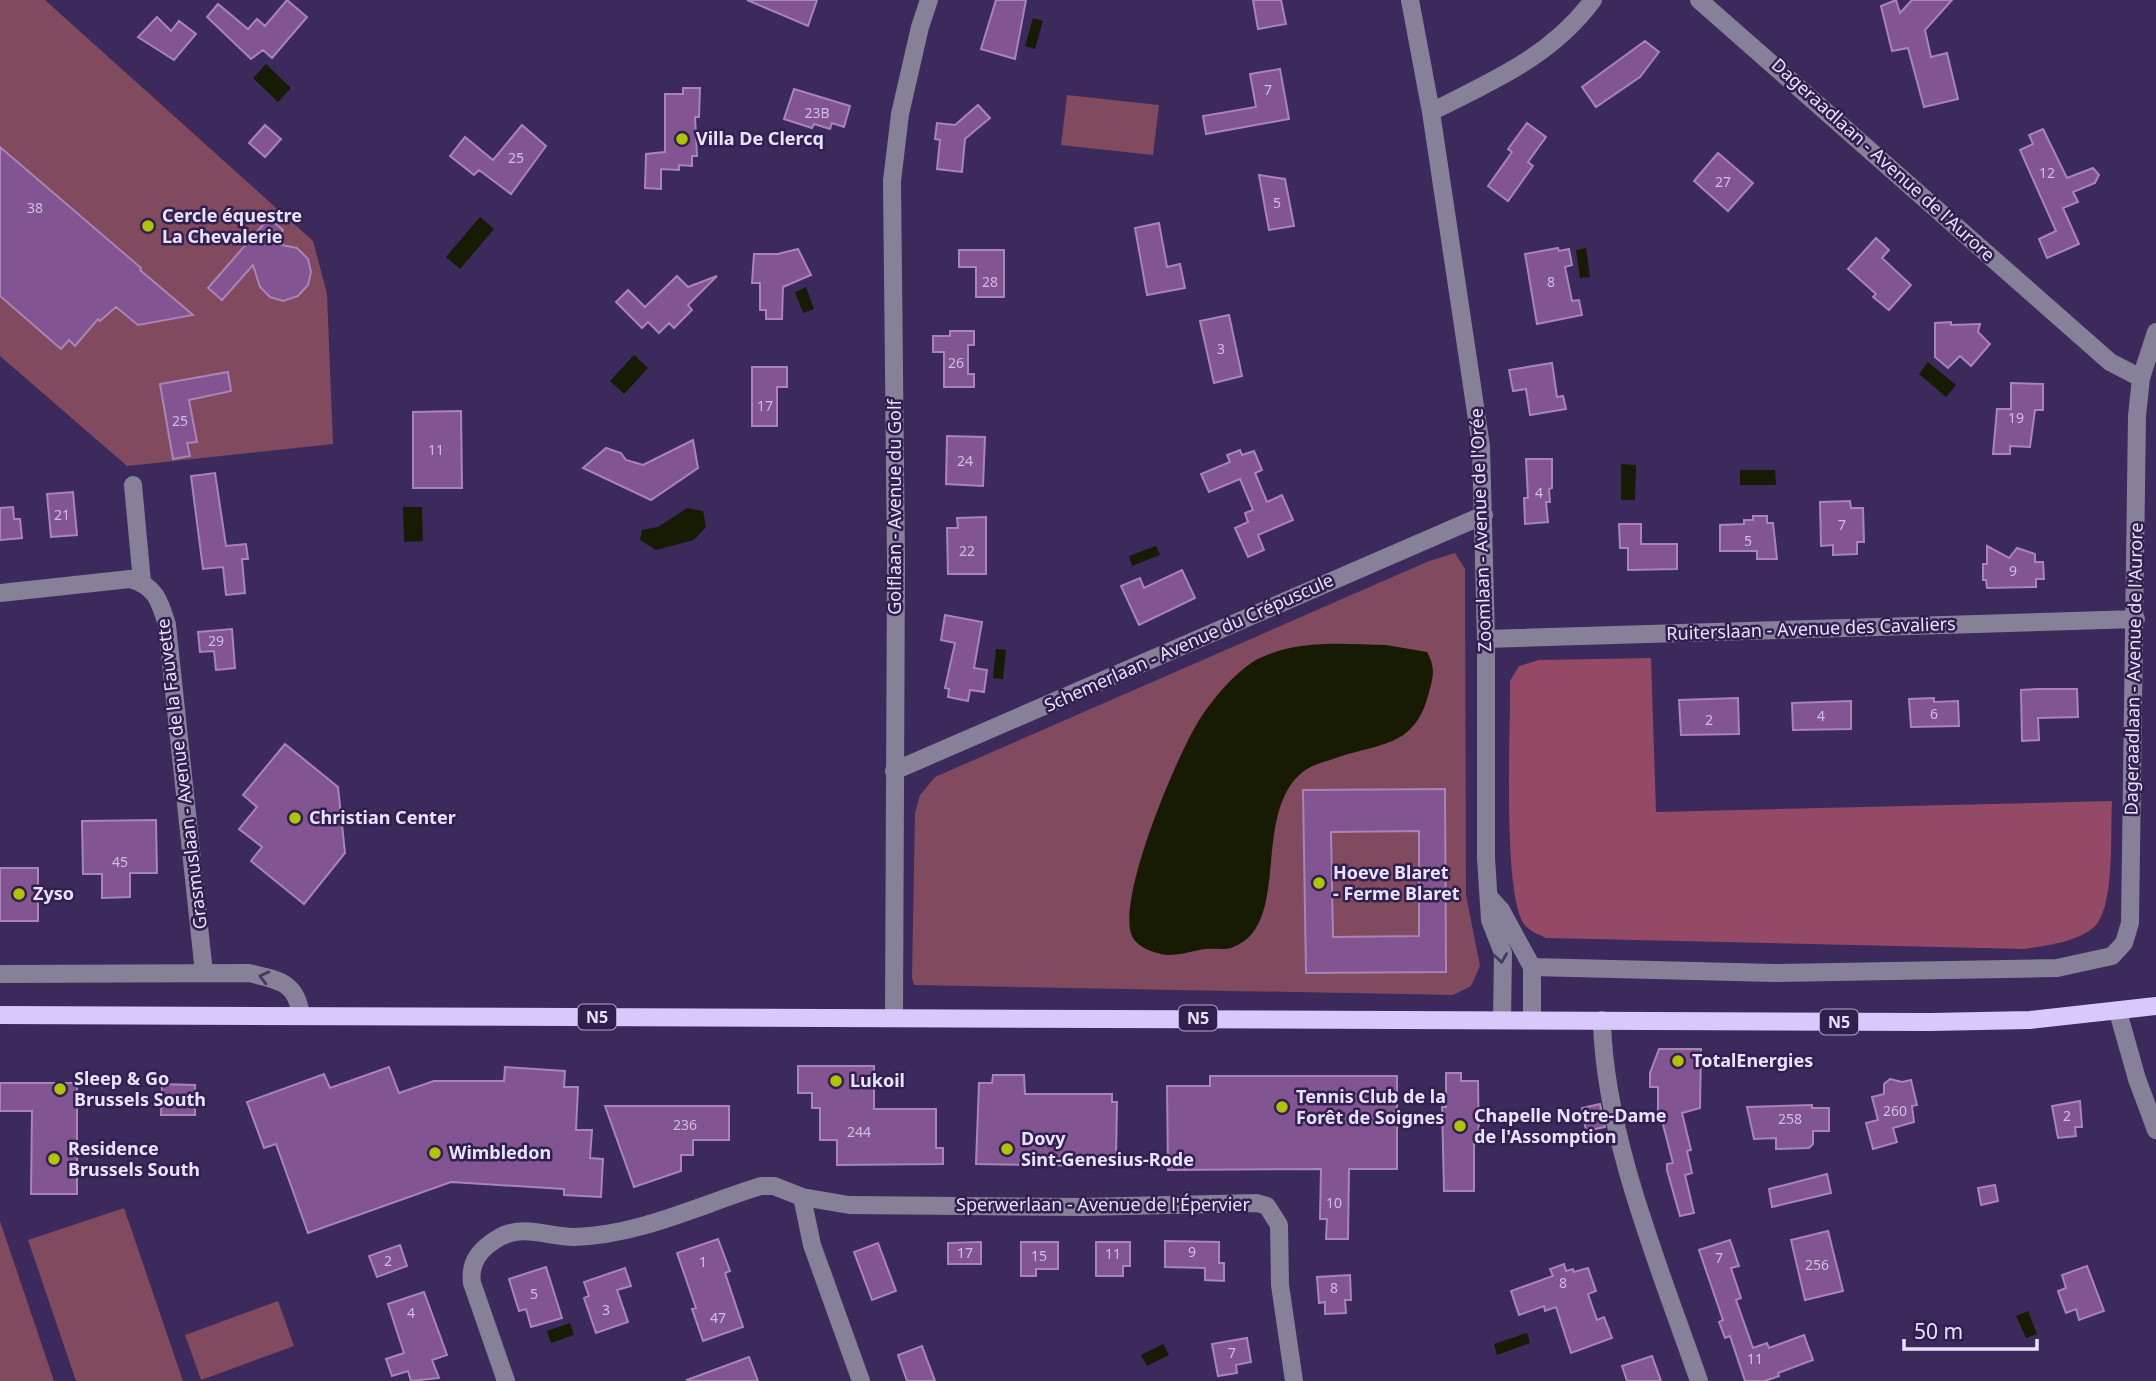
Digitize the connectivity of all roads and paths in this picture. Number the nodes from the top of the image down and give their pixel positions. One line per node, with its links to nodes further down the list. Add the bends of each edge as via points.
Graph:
1 (929, 0): 14 (street, Golflaan - Avenue du Golf, via 900,114 892,181)
2 (1410, 0): 5 (street, Zoomlaan - Avenue de l'Orée)
3 (1593, 0): 5 (street, via 1553,45 1522,67)
4 (1699, 0): 7 (street, Dageraadlaan - Avenue de l'Aurore, via 2110,362)
5 (1431, 112): 9 (street, Zoomlaan - Avenue de l'Orée, via 1472,376)
6 (2156, 332): 7 (street)
7 (2141, 378): 12 (street, Dageraadlaan - Avenue de l'Aurore)
8 (133, 485): 10 (street)
9 (1484, 515): 13 (street, Zoomlaan - Avenue de l'Orée); 14 (street, Schemerlaan - Avenue du Crépuscule)
10 (142, 582): 11 (street, via 130,579); 17 (street, Grasmuslaan - Avenue de la Fauvette, via 159,597 167,625)
11 (0, 593)
12 (2136, 620): 13 (street, Ruiterslaan - Avenue des Cavaliers); 16 (street, Dageraadlaan - Avenue de l'Aurore, via 2130,923 2124,943 2112,956 2056,968 1775,973)
13 (1486, 639): 15 (street, Zoomlaan - Avenue de l'Orée)
14 (894, 771): 23 (street, Golflaan - Avenue du Golf)
15 (1490, 898): 16 (street, Zoomlaan - Avenue de l'Orée); 24 (street, Zoomlaan - Avenue de l'Orée, one-way to 24, via 1490,920 1503,953)
16 (1532, 967): 25 (street, Zoomlaan - Avenue de l'Orée)
17 (204, 973): 18 (street); 22 (street, one-way to 17, via 299,998 292,988 275,979 249,973)
18 (0, 974)
19 (2156, 1006): 20 (main road, N5)
20 (2118, 1012): 26 (main road, N5, via 1943,1022); 27 (street)
21 (0, 1015): 22 (main road, N5)
22 (301, 1016): 23 (main road, N5)
23 (894, 1017): 24 (main road, N5)
24 (1502, 1019): 25 (main road, N5)
25 (1532, 1019): 26 (main road, N5)
26 (1602, 1020): 32 (street, via 1602,1048 1623,1148)
27 (2156, 1130)
28 (802, 1197): 29 (street, via 761,1186 611,1233 571,1237 519,1231 501,1237 478,1254 470,1269); 30 (street, via 811,1245); 31 (street, Sperwerlaan - Avenue de l'Épervier, via 849,1205 1267,1206 1279,1225 1280,1285)
29 (506, 1381)
30 (861, 1381)
31 (1294, 1381)
32 (1699, 1381)

